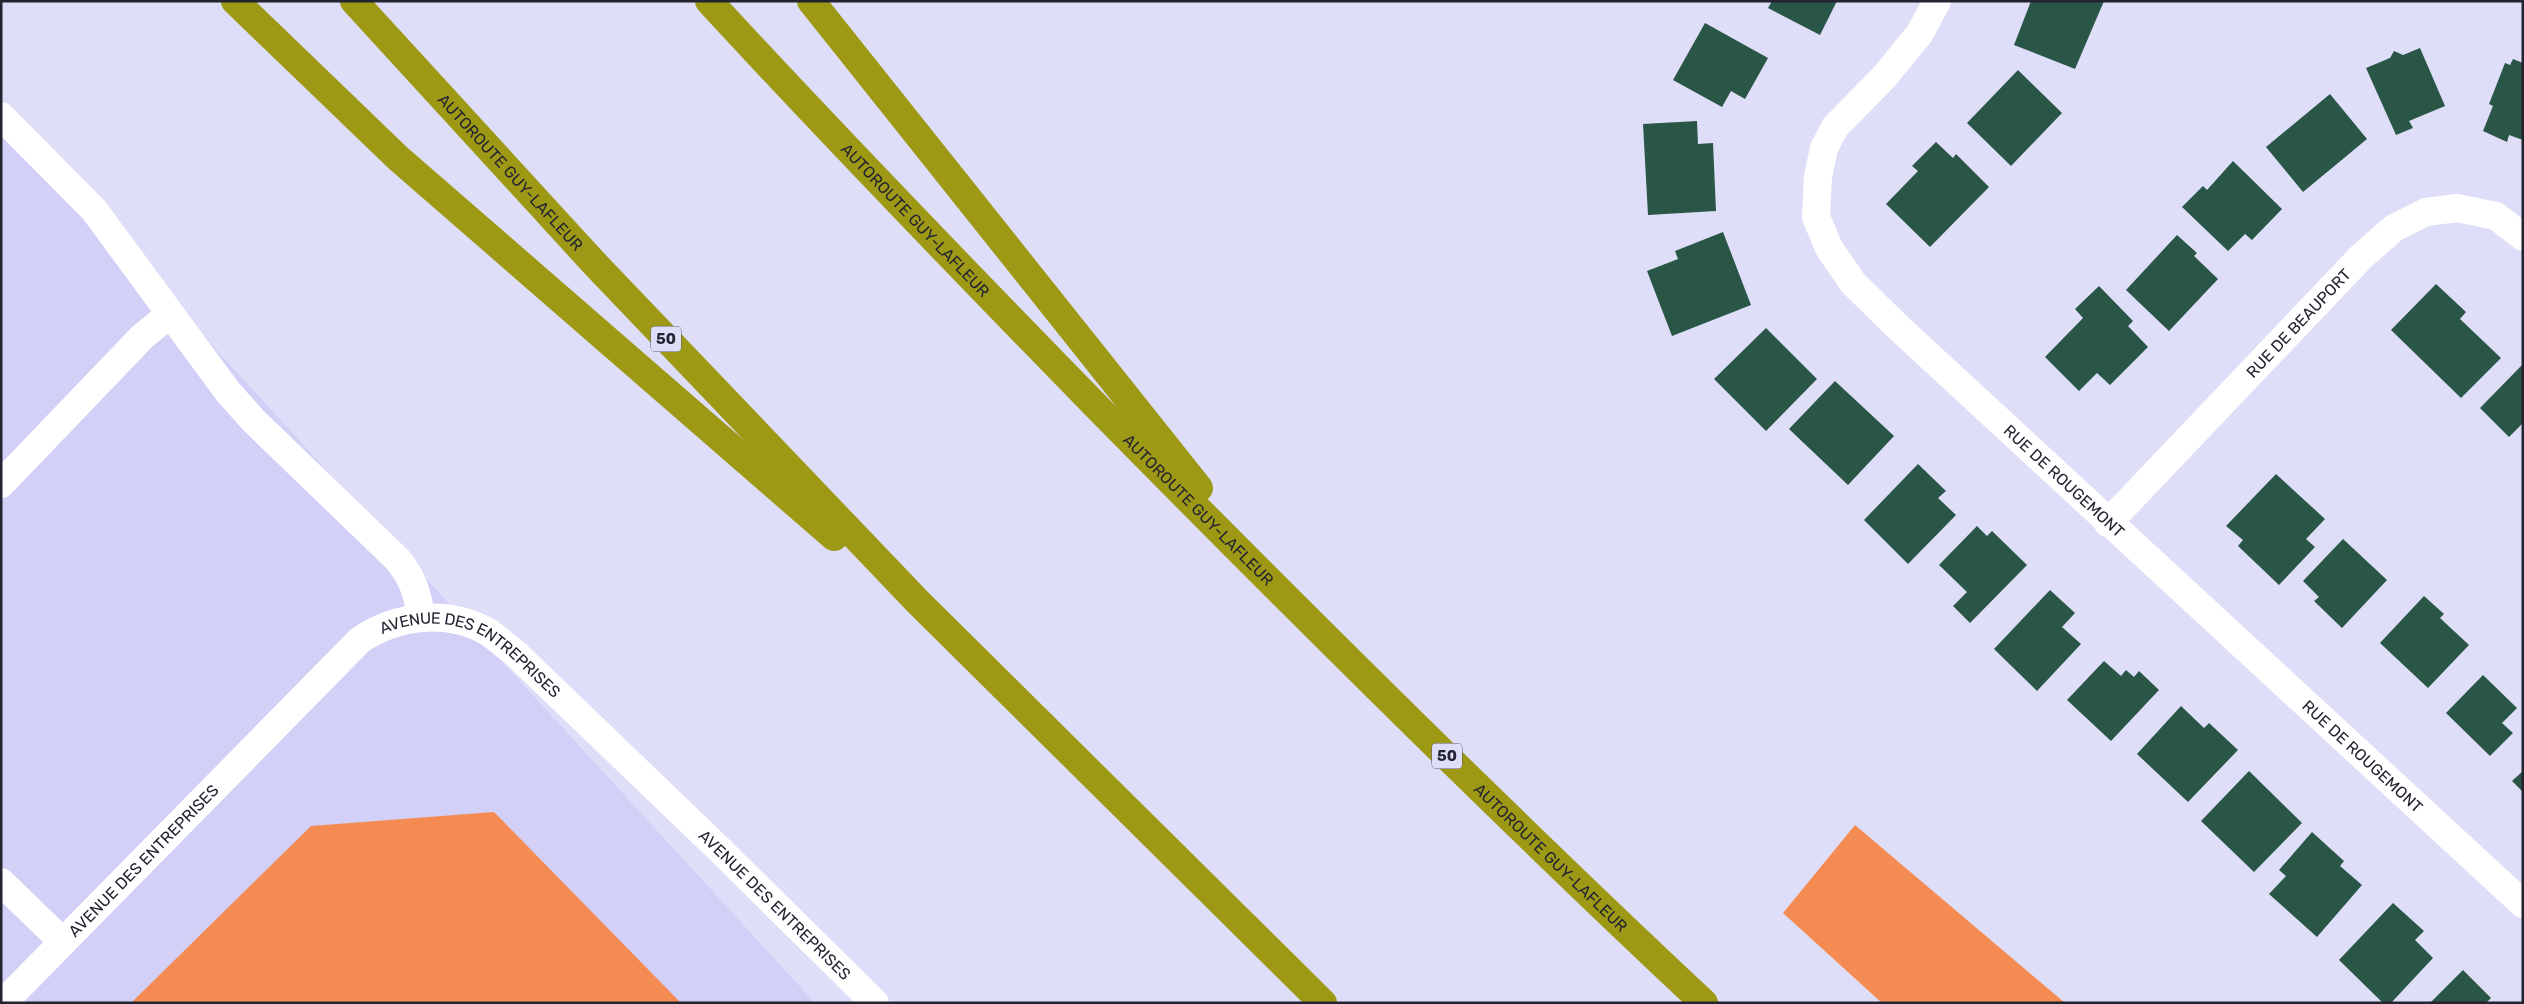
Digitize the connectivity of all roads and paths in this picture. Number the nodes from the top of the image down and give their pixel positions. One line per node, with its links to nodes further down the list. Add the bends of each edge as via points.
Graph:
1 (235, 1): 13 (highway, via 398,158)
2 (354, 1): 13 (highway, AUTOROUTE GUY-LAFLEUR / 50, via 713,388)
3 (709, 1): 11 (highway, AUTOROUTE GUY-LAFLEUR / 50, via 1004,313)
4 (811, 1): 11 (highway)
5 (1937, 1): 10 (street, RUE DE ROUGEMONT, via 1920,33 1885,76 1836,127 1824,148 1818,177 1816,217 1829,248 1853,283)
6 (1, 116): 8 (street, via 94,210)
7 (2523, 237): 10 (street, RUE DE BEAUPORT, via 2496,216 2457,208 2426,212 2394,228 2361,257)
8 (170, 314): 9 (street, via 142,337); 12 (street, via 253,420 398,560 417,591)
9 (1, 484)
10 (2108, 524): 15 (street, RUE DE ROUGEMONT)
11 (1282, 593): 20 (highway, AUTOROUTE GUY-LAFLEUR / 50)
12 (421, 618): 16 (street, AVENUE DES ENTREPRISES, via 387,625 360,640); 18 (street, AVENUE DES ENTREPRISES, via 451,619 488,632 515,654)
13 (986, 670): 19 (highway, AUTOROUTE GUY-LAFLEUR / 50)
14 (1, 882): 16 (street)
15 (2523, 904)
16 (63, 942): 17 (street, AVENUE DES ENTREPRISES)
17 (3, 1003)
18 (874, 1003)
19 (1323, 1003)
20 (1704, 1003)

